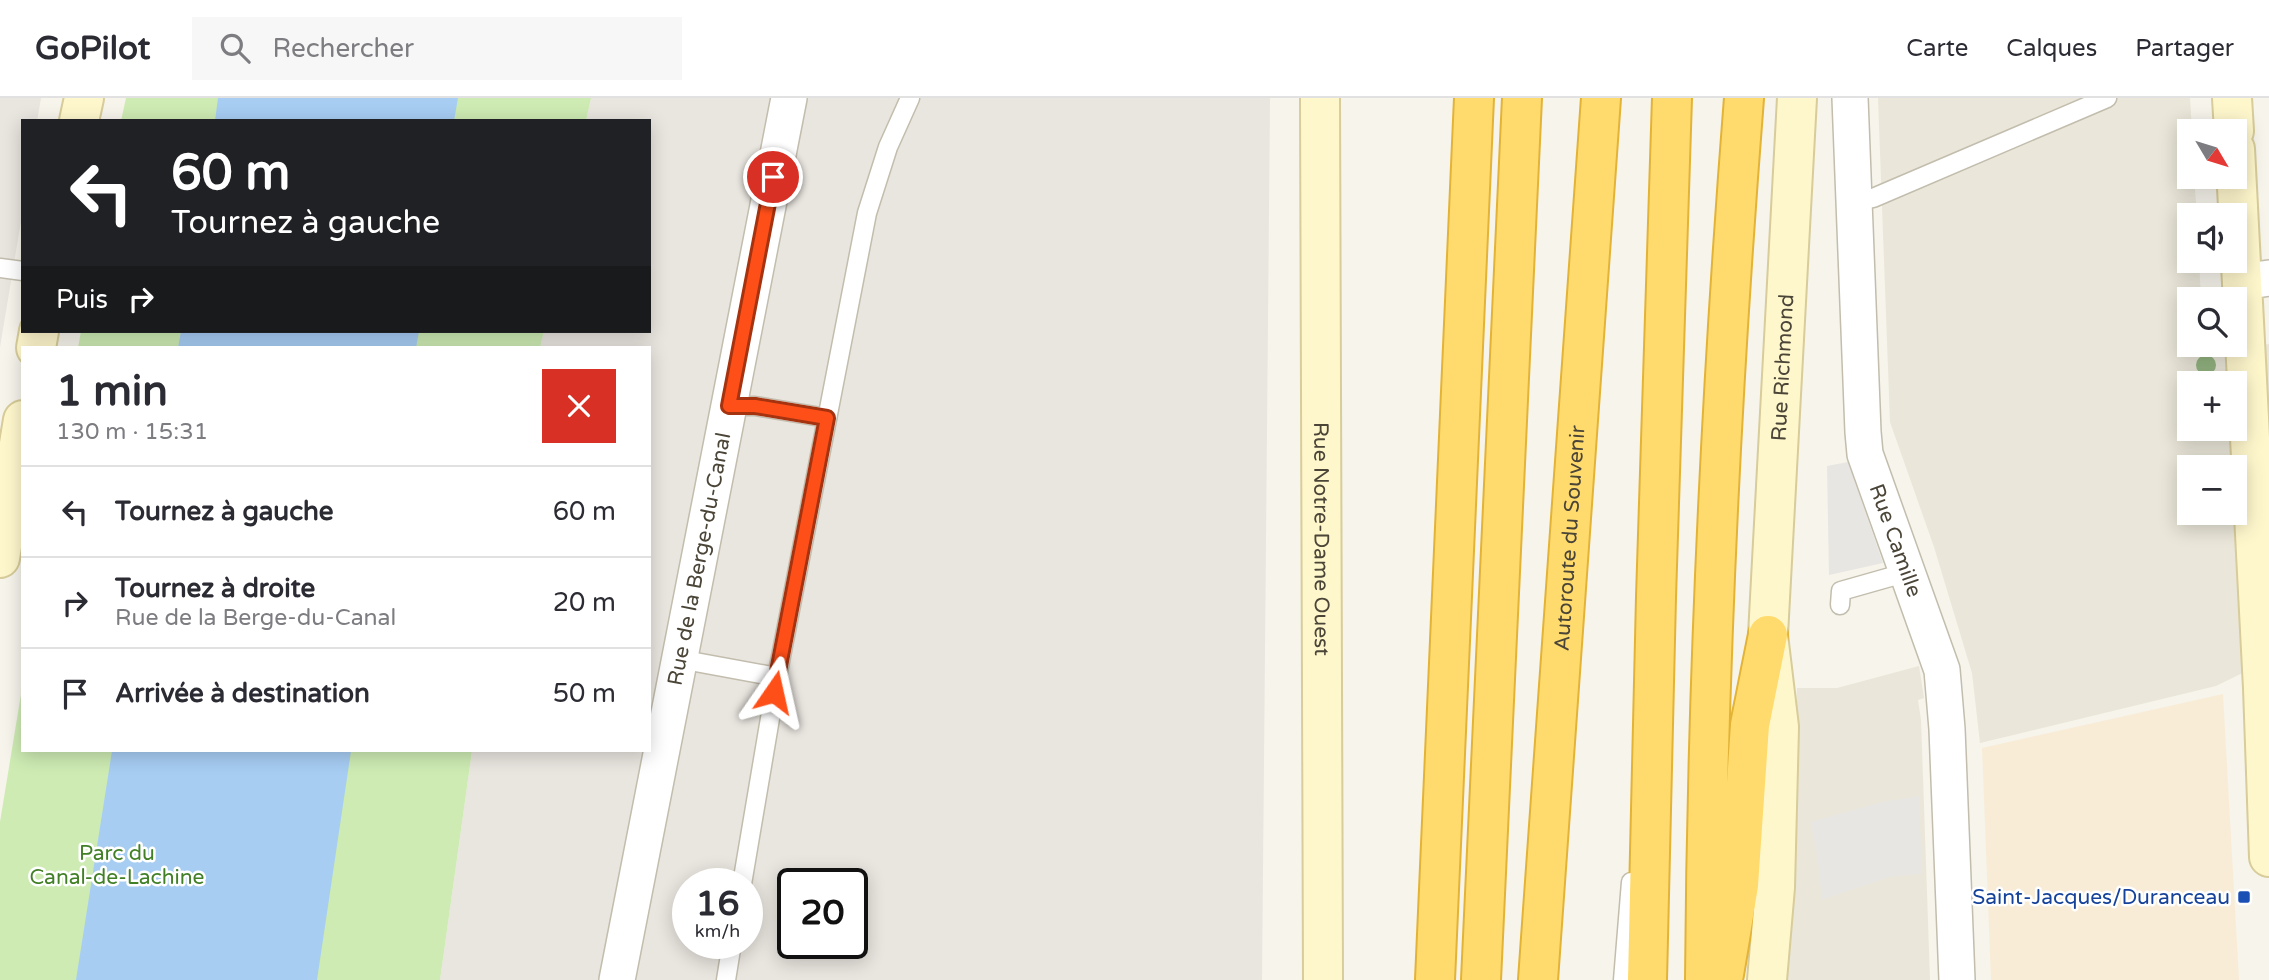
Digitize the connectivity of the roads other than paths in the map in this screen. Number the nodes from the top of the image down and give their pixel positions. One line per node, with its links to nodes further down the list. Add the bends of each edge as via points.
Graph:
1 (84, 98): 14 (main road)
2 (789, 98): 21 (street, Rue de la Berge-du-Canal)
3 (910, 98): 22 (lane, via 888,146 867,213)
4 (1321, 98): 38 (main road, Rue Notre-Dame Ouest)
5 (1474, 98): 39 (highway)
6 (1522, 98): 40 (highway)
7 (1601, 98): 41 (highway, Autoroute du Souvenir)
8 (1672, 98): 27 (highway)
9 (1744, 98): 44 (highway, via 1727,334 1706,829)
10 (1797, 98): 29 (main road, Rue Richmond)
11 (1850, 98): 17 (street, Rue Camille)
12 (2107, 98): 17 (lane, via 1873,198)
13 (2232, 98): 15 (main road)
14 (79, 119)
15 (2233, 119)
16 (2241, 189): 20 (main road)
17 (1854, 202): 26 (street, Rue Camille, via 1866,454)
18 (0, 268): 19 (lane)
19 (21, 271)
20 (2255, 280): 32 (main road)
21 (729, 406): 22 (lane); 30 (street, Rue de la Berge-du-Canal)
22 (827, 418): 31 (lane)
23 (21, 428): 24 (main road)
24 (6, 490): 25 (main road)
25 (0, 558)
26 (1908, 572): 28 (lane, via 1841,591); 47 (street, Rue Camille, via 1944,686)
27 (1656, 597): 42 (lane); 43 (highway)
28 (1840, 606)
29 (1768, 635): 45 (highway, via 1750,725 1739,885); 46 (main road, Rue Richmond, via 1779,740)
30 (679, 659): 31 (lane); 36 (street, Rue de la Berge-du-Canal)
31 (777, 677): 34 (lane)
32 (2267, 727): 33 (main road)
33 (2269, 857)
34 (745, 868)
35 (729, 959): 37 (lane)
36 (617, 980)
37 (726, 980)
38 (1323, 980)
39 (1435, 980)
40 (1481, 980)
41 (1538, 980)
42 (1623, 980)
43 (1647, 980)
44 (1705, 980)
45 (1723, 980)
46 (1767, 980)
47 (1957, 980)

